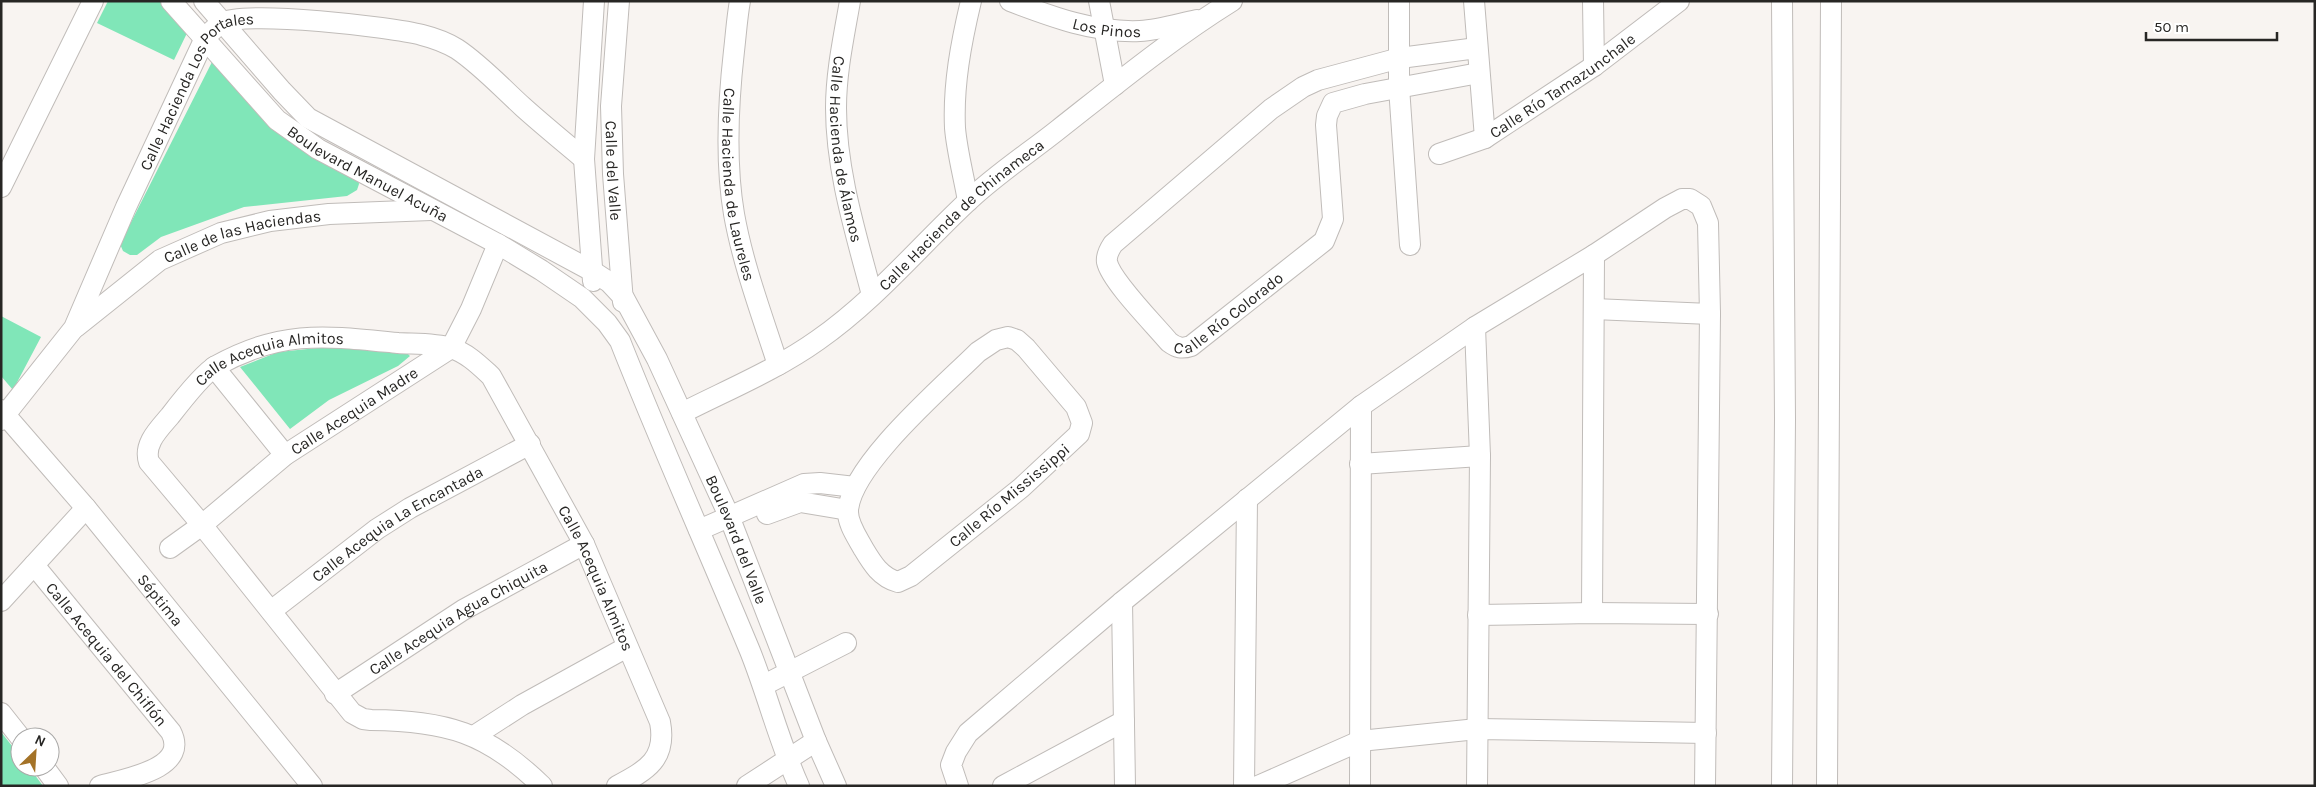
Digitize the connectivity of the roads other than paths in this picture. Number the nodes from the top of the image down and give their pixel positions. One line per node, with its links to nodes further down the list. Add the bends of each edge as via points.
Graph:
1 (93, 1): 32 (street)
2 (171, 1): 22 (street, Boulevard Manuel Acuña)
3 (204, 1): 19 (street, Boulevard Manuel Acuña)
4 (619, 1): 20 (street, Calle del Valle)
5 (740, 1): 49 (street, Calle Hacienda de Laureles, via 728,142 734,214 742,251)
6 (850, 1): 40 (street, Calle Hacienda de Álamos, via 836,107 850,212)
7 (971, 1): 34 (street, via 956,86 956,130)
8 (1010, 1): 21 (street, Los Pinos)
9 (1099, 1): 21 (street)
10 (1232, 1): 18 (street, Calle Hacienda de Chinameca)
11 (1399, 1): 24 (street)
12 (1474, 1): 23 (street)
13 (1593, 1): 25 (street)
14 (1678, 1): 25 (street, Calle Río Tamazunchale)
15 (1831, 1): 104 (street)
16 (590, 4): 20 (street); 31 (street, Calle del Valle)
17 (1782, 7): 103 (street, via 1785,410)
18 (1206, 18): 21 (street, Los Pinos, via 1142,31); 27 (street, Calle Hacienda de Chinameca)
19 (223, 22): 22 (street, Calle Hacienda Los Portales); 31 (street, Calle Hacienda Los Portales, via 257,18 309,20 421,35 439,41 477,64); 39 (street, Boulevard Manuel Acuña, via 308,118)
20 (617, 26): 41 (street, Calle del Valle, via 611,106 612,145)
21 (1103, 30): 27 (street)
22 (205, 38): 35 (street, Boulevard Manuel Acuña, via 256,99 292,132); 46 (street, Calle Hacienda Los Portales)
23 (1477, 48): 24 (street, Calle Río Colorado); 26 (street)
24 (1400, 58): 28 (street); 28 (street, Calle Río Colorado, via 1318,80 1289,96 1113,244 1107,261 1109,268 1169,342 1183,348 1191,346 1324,241 1333,219 1326,125 1330,108 1333,103)
25 (1594, 66): 29 (street, Calle Río Tamazunchale)
26 (1479, 73): 28 (street, Calle Río Colorado); 29 (street)
27 (1115, 85): 34 (street, Calle Hacienda de Chinameca)
28 (1399, 87): 37 (street)
29 (1485, 138): 30 (street, Calle Río Tamazunchale)
30 (1439, 154)
31 (584, 159): 39 (street, Calle del Valle)
32 (6, 165): 33 (street)
33 (1, 187)
34 (968, 201): 40 (street, Calle Hacienda de Chinameca)
35 (434, 210): 36 (street, Boulevard Manuel Acuña); 46 (street, Calle de las Haciendas, via 329,214 270,221 221,233 160,260)
36 (498, 244): 43 (street, Boulevard Manuel Acuña, via 568,287); 48 (street)
37 (1410, 244)
38 (1594, 255): 42 (street); 44 (street, via 1682,199 1696,202 1708,223); 45 (street)
39 (592, 271): 41 (street, Boulevard Manuel Acuña, via 609,282); 43 (street, Calle del Valle)
40 (872, 296): 49 (street, Calle Hacienda de Chinameca, via 823,336)
41 (624, 298): 47 (street, Calle del Valle); 52 (street, Boulevard del Valle)
42 (1594, 309): 44 (street); 71 (street)
43 (594, 310): 47 (street, Boulevard del Valle)
44 (1710, 314): 72 (street)
45 (1475, 327): 51 (street); 56 (street)
46 (74, 328): 53 (street, Calle Hacienda Los Portales)
47 (620, 341): 64 (street, Boulevard del Valle)
48 (451, 348): 50 (street, Calle Acequia Almitos, via 310,336 280,340); 54 (street, Calle Acequia Almitos, via 475,361 491,376); 55 (street, Calle Acequia Madre)
49 (778, 365): 52 (street, Calle Hacienda de Chinameca)
50 (214, 367): 55 (street); 63 (street, Calle Acequia Almitos, via 162,425 151,440 147,455 149,462)
51 (1361, 406): 57 (street); 59 (street)
52 (682, 413): 62 (street, Boulevard del Valle)
53 (3, 416): 60 (street, Séptima)
54 (530, 444): 65 (street, Calle Acequia Almitos); 70 (street, Calle Acequia La Encantada, via 377,529)
55 (285, 455): 63 (street, Calle Acequia Madre)
56 (1480, 456): 57 (street); 73 (street)
57 (1360, 464): 86 (street)
58 (855, 487): 61 (street, Calle Río Mississippi); 61 (street, Calle Río Mississippi, via 884,445 978,352 996,340 1008,337 1026,348 1081,416 1079,434 1069,444 1014,494 904,580 890,580 875,567 856,536); 62 (street, via 804,484)
59 (1247, 499): 69 (street); 98 (street)
60 (86, 508): 67 (street); 89 (street, Séptima)
61 (848, 510): 62 (street, via 800,502)
62 (732, 523): 64 (street); 76 (street, Boulevard del Valle)
63 (202, 525): 66 (street, Calle Acequia Madre); 70 (street, Calle Acequia Almitos)
64 (701, 536): 77 (street, Boulevard del Valle)
65 (584, 544): 75 (street, Calle Acequia Almitos); 78 (street, Calle Acequia Agua Chiquita, via 463,610)
66 (170, 548)
67 (34, 565): 68 (street); 88 (street, Calle Acequia del Chiflón, via 174,739 173,753 162,765)
68 (1, 601)
69 (1122, 602): 80 (street); 95 (street, via 968,733 951,765)
70 (270, 611): 78 (street, Calle Acequia Almitos)
71 (1592, 613): 72 (street); 73 (street)
72 (1708, 614): 83 (street)
73 (1478, 615): 82 (street)
74 (846, 643): 76 (street)
75 (627, 647): 84 (street, via 522,705); 91 (street, Calle Acequia Almitos, via 660,722 663,738 654,761)
76 (791, 672): 77 (street); 85 (street, Boulevard del Valle)
77 (764, 685): 87 (street, Boulevard del Valle)
78 (335, 694): 84 (street, Calle Acequia Almitos, via 352,713 363,719 424,722)
79 (1, 713): 81 (street)
80 (1124, 721): 96 (street); 97 (street)
81 (12, 727)
82 (1477, 729): 83 (street); 86 (street); 101 (street)
83 (1706, 733): 102 (street)
84 (474, 736): 90 (street, Calle Acequia Almitos, via 513,761)
85 (816, 741): 87 (street); 94 (street, Boulevard del Valle)
86 (1360, 741): 99 (street); 100 (street)
87 (787, 761): 92 (street); 93 (street, Boulevard del Valle)
88 (100, 786)
89 (312, 786)
90 (542, 786)
91 (617, 786)
92 (747, 786)
93 (799, 786)
94 (836, 786)
95 (958, 786)
96 (1003, 786)
97 (1125, 786)
98 (1244, 786)
99 (1258, 786)
100 (1360, 786)
101 (1477, 786)
102 (1705, 786)
103 (1782, 786)
104 (1827, 786)

